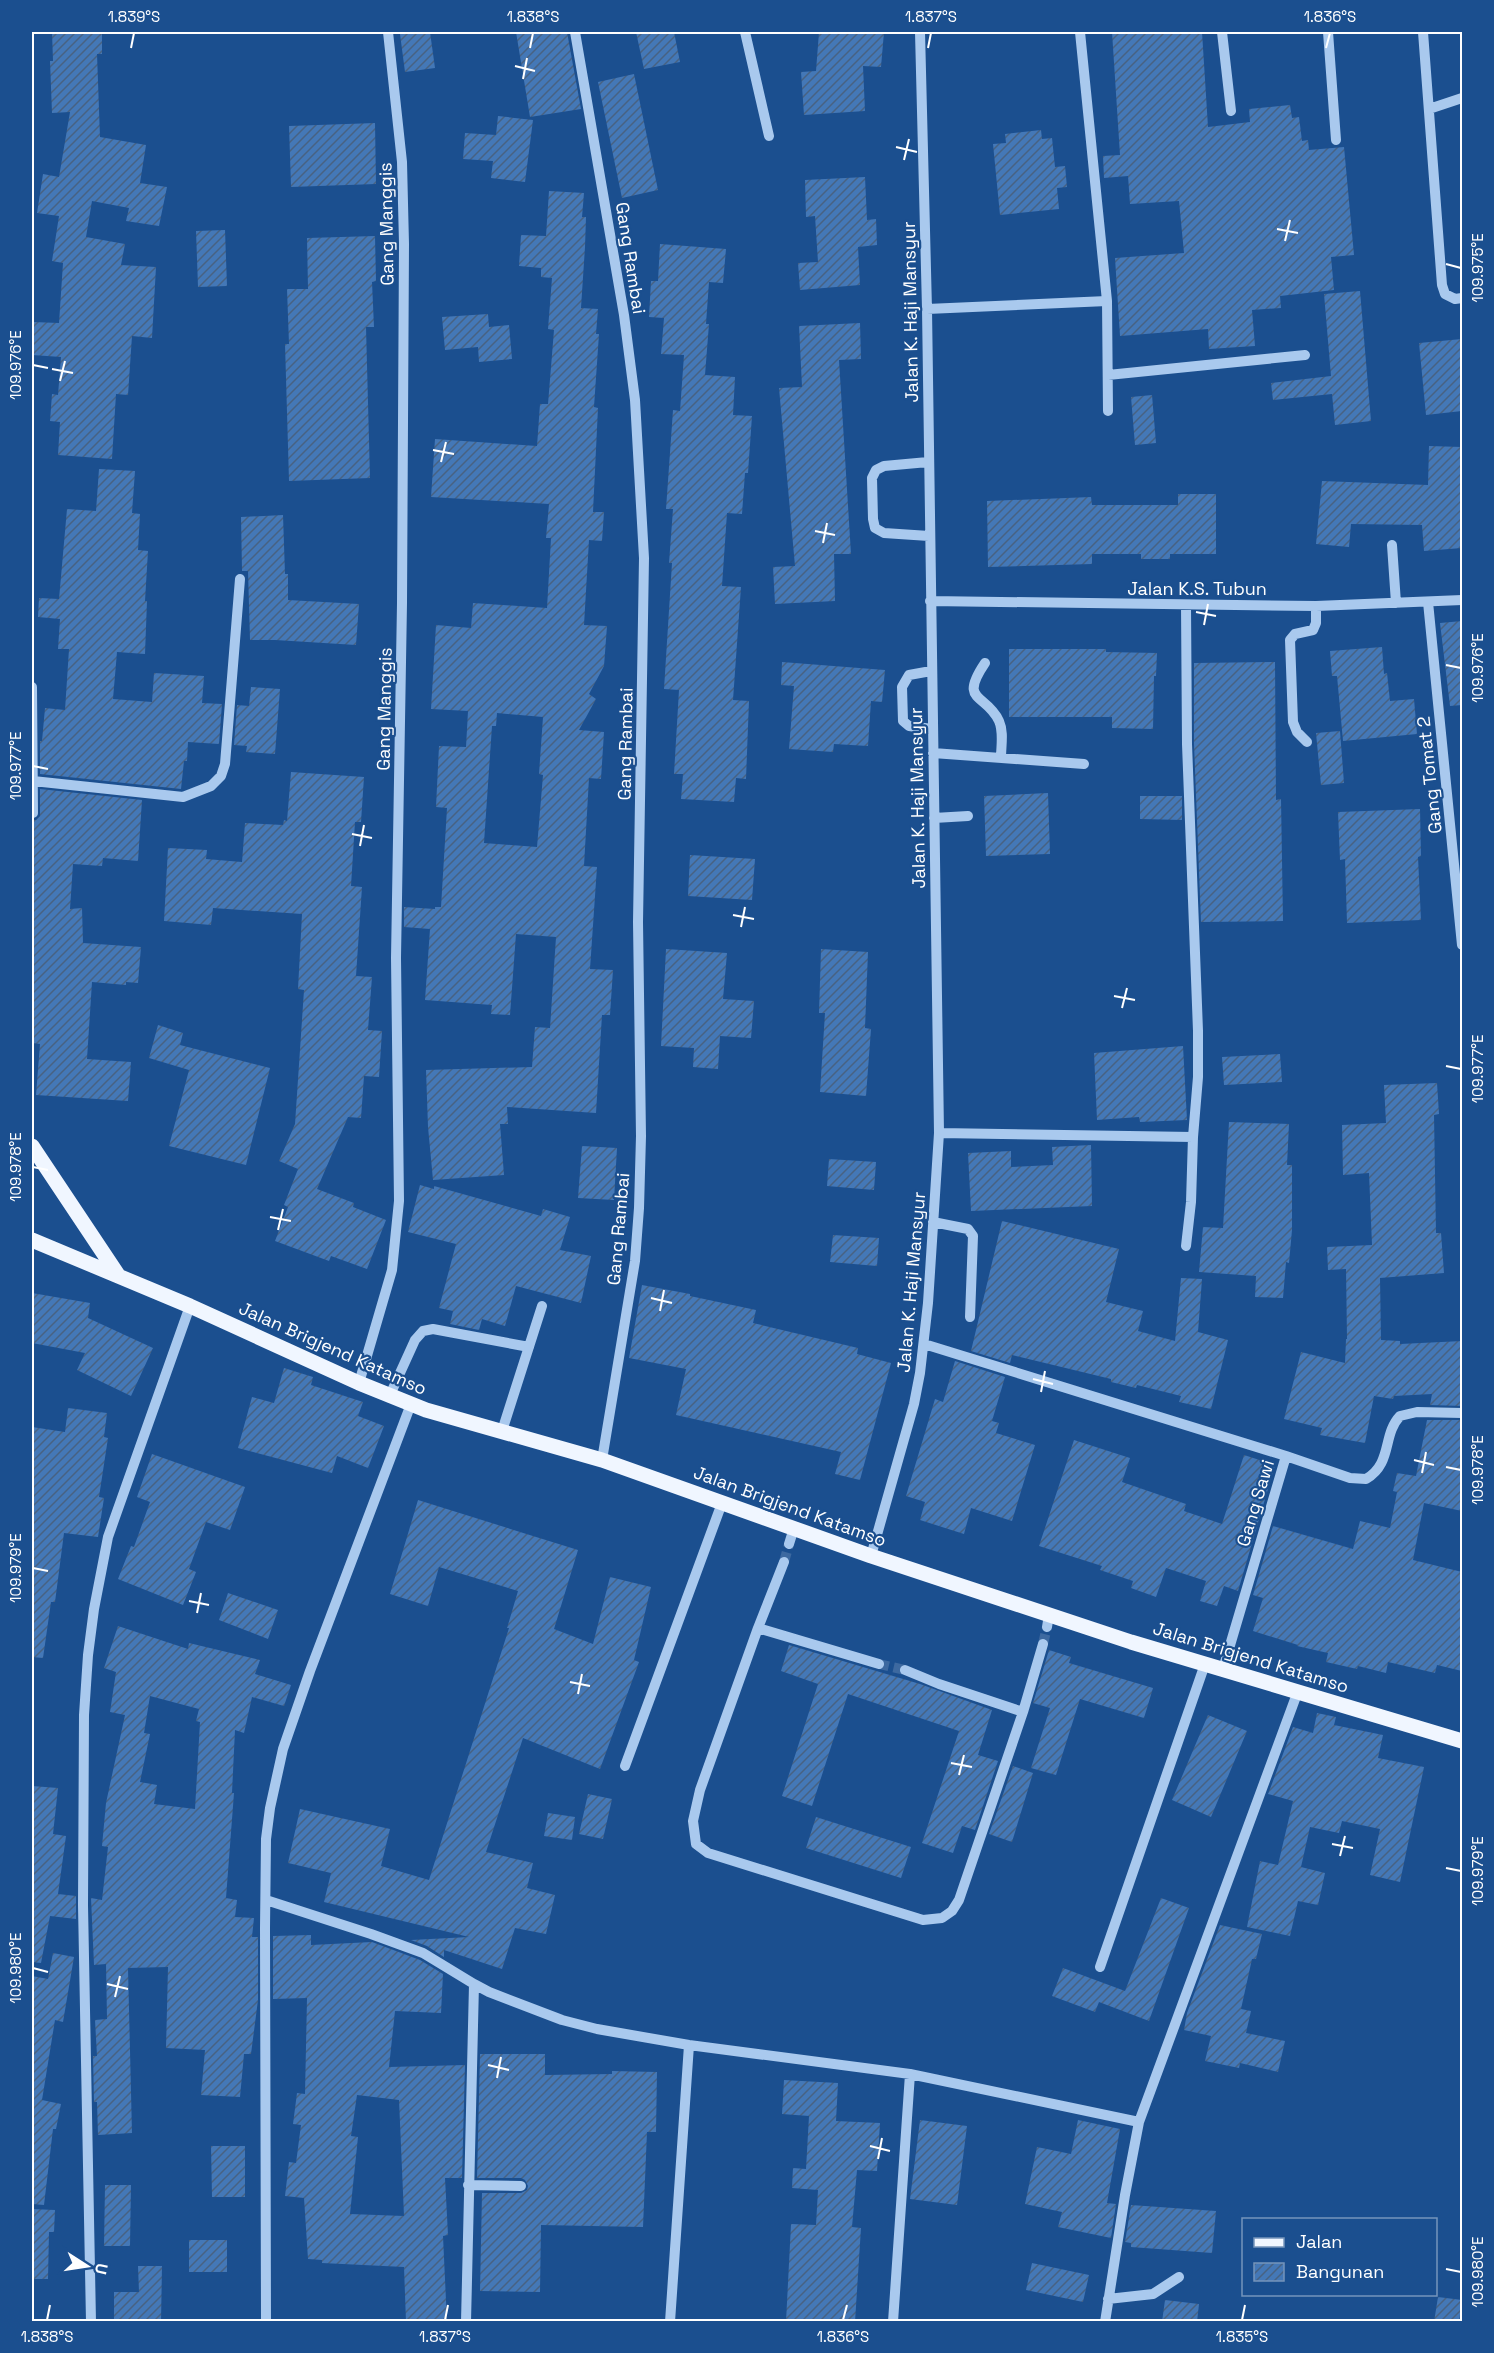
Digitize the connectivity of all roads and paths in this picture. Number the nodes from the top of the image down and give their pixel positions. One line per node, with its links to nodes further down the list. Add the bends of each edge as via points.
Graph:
1 (388, 32): 55 (street, Gang Manggis, via 402,162 404,244 396,958 399,1201 392,1270)
2 (575, 32): 61 (street, Gang Rambai, via 624,315 635,400 644,558 638,922 639,1208 635,1261)
3 (745, 32): 12 (street)
4 (920, 32): 16 (street, Jalan K. Haji Mansyur)
5 (1080, 32): 15 (street)
6 (1222, 32): 11 (street)
7 (1328, 32): 13 (street)
8 (1423, 32): 10 (street)
9 (1462, 98): 10 (street)
10 (1430, 108): 14 (street, via 1442,285 1445,294)
11 (1231, 111)
12 (769, 136)
13 (1336, 140)
14 (1462, 298)
15 (1107, 301): 16 (street); 18 (street)
16 (927, 309): 20 (street, Jalan K. Haji Mansyur)
17 (1305, 355): 18 (street)
18 (1108, 375): 19 (street)
19 (1108, 411)
20 (928, 462): 21 (street, Jalan K. Haji Mansyur); 21 (street, via 884,466 872,478 875,528 884,533)
21 (929, 536): 25 (street, Jalan K. Haji Mansyur)
22 (1392, 545): 27 (street)
23 (240, 579): 38 (street, via 225,764 221,776 211,786 183,797)
24 (1462, 600): 26 (street, Jalan K.S. Tubun)
25 (930, 601): 28 (street, Jalan K.S. Tubun); 31 (street, Jalan K. Haji Mansyur)
26 (1428, 602): 27 (street, Jalan K.S. Tubun); 42 (street, Gang Tomat 2)
27 (1396, 603): 29 (street, Jalan K.S. Tubun)
28 (1186, 605): 29 (street, Jalan K.S. Tubun); 44 (street, via 1198,1077)
29 (1316, 606): 34 (street, via 1312,630 1295,634 1290,640 1293,722)
30 (985, 663): 36 (street, via 973,686 976,697 1000,722)
31 (931, 671): 33 (street, Jalan K. Haji Mansyur); 33 (street, via 909,675 902,696 903,721 909,726)
32 (32, 687): 38 (street)
33 (932, 729): 35 (street, Jalan K. Haji Mansyur)
34 (1307, 742)
35 (933, 753): 36 (street); 41 (street, Jalan K. Haji Mansyur)
36 (1000, 758): 37 (street)
37 (1084, 764)
38 (33, 781): 39 (street)
39 (33, 813)
40 (968, 816): 41 (street)
41 (934, 818): 43 (street, Jalan K. Haji Mansyur)
42 (1462, 945)
43 (939, 1133): 44 (street); 46 (street, Jalan K. Haji Mansyur)
44 (1193, 1137): 48 (street)
45 (32, 1146): 49 (main road)
46 (933, 1222): 52 (street, via 968,1229 973,1236); 53 (street, Jalan K. Haji Mansyur)
47 (32, 1240): 49 (main road, Jalan Brigjend Katamso)
48 (1186, 1246)
49 (118, 1275): 50 (main road, Jalan Brigjend Katamso)
50 (190, 1306): 55 (main road, Jalan Brigjend Katamso); 87 (street, via 108,1537 88,1655 83,1905)
51 (542, 1306): 54 (street)
52 (970, 1317)
53 (924, 1344): 60 (street); 65 (street, Jalan K. Haji Mansyur, via 914,1404)
54 (529, 1347): 56 (street, via 433,1329 423,1331); 59 (street)
55 (359, 1383): 56 (main road, Jalan Brigjend Katamso)
56 (390, 1395): 57 (main road, Jalan Brigjend Katamso)
57 (411, 1404): 59 (main road, Jalan Brigjend Katamso); 77 (street, via 283,1749 266,1839)
58 (1462, 1413): 60 (street, Gang Sawi, via 1417,1412 1400,1416 1381,1466 1366,1479 1350,1478)
59 (502, 1431): 61 (main road, Jalan Brigjend Katamso)
60 (1286, 1456): 71 (street, Gang Sawi)
61 (602, 1460): 62 (main road, Jalan Brigjend Katamso)
62 (722, 1503): 63 (main road, Jalan Brigjend Katamso); 76 (street)
63 (794, 1528): 64 (street); 65 (main road, Jalan Brigjend Katamso)
64 (789, 1544)
65 (871, 1557): 70 (main road, Jalan Brigjend Katamso, via 1048,1621)
66 (784, 1562): 67 (street)
67 (758, 1628): 69 (street); 74 (street, via 700,1790 693,1831 696,1844 708,1853 792,1880 923,1920 942,1918 952,1911 967,1879)
68 (1043, 1644): 74 (street)
69 (879, 1664)
70 (1205, 1664): 71 (main road, Jalan Brigjend Katamso); 78 (street)
71 (1223, 1669): 73 (main road, Jalan Brigjend Katamso)
72 (905, 1670): 74 (street)
73 (1298, 1691): 75 (main road, Jalan Brigjend Katamso); 82 (street)
74 (1023, 1712)
75 (1462, 1741)
76 (625, 1766)
77 (266, 1900): 79 (street, via 423,1953); 88 (street)
78 (1100, 1968)
79 (474, 1984): 80 (street, via 562,2020); 83 (street)
80 (689, 2045): 81 (street); 90 (street)
81 (910, 2074): 82 (street); 91 (street)
82 (1139, 2122): 86 (street)
83 (468, 2185): 84 (street); 89 (street)
84 (521, 2186)
85 (1179, 2277): 86 (street, via 1153,2294)
86 (1108, 2299): 92 (street)
87 (91, 2322)
88 (266, 2322)
89 (466, 2322)
90 (670, 2322)
91 (893, 2322)
92 (1106, 2322)

